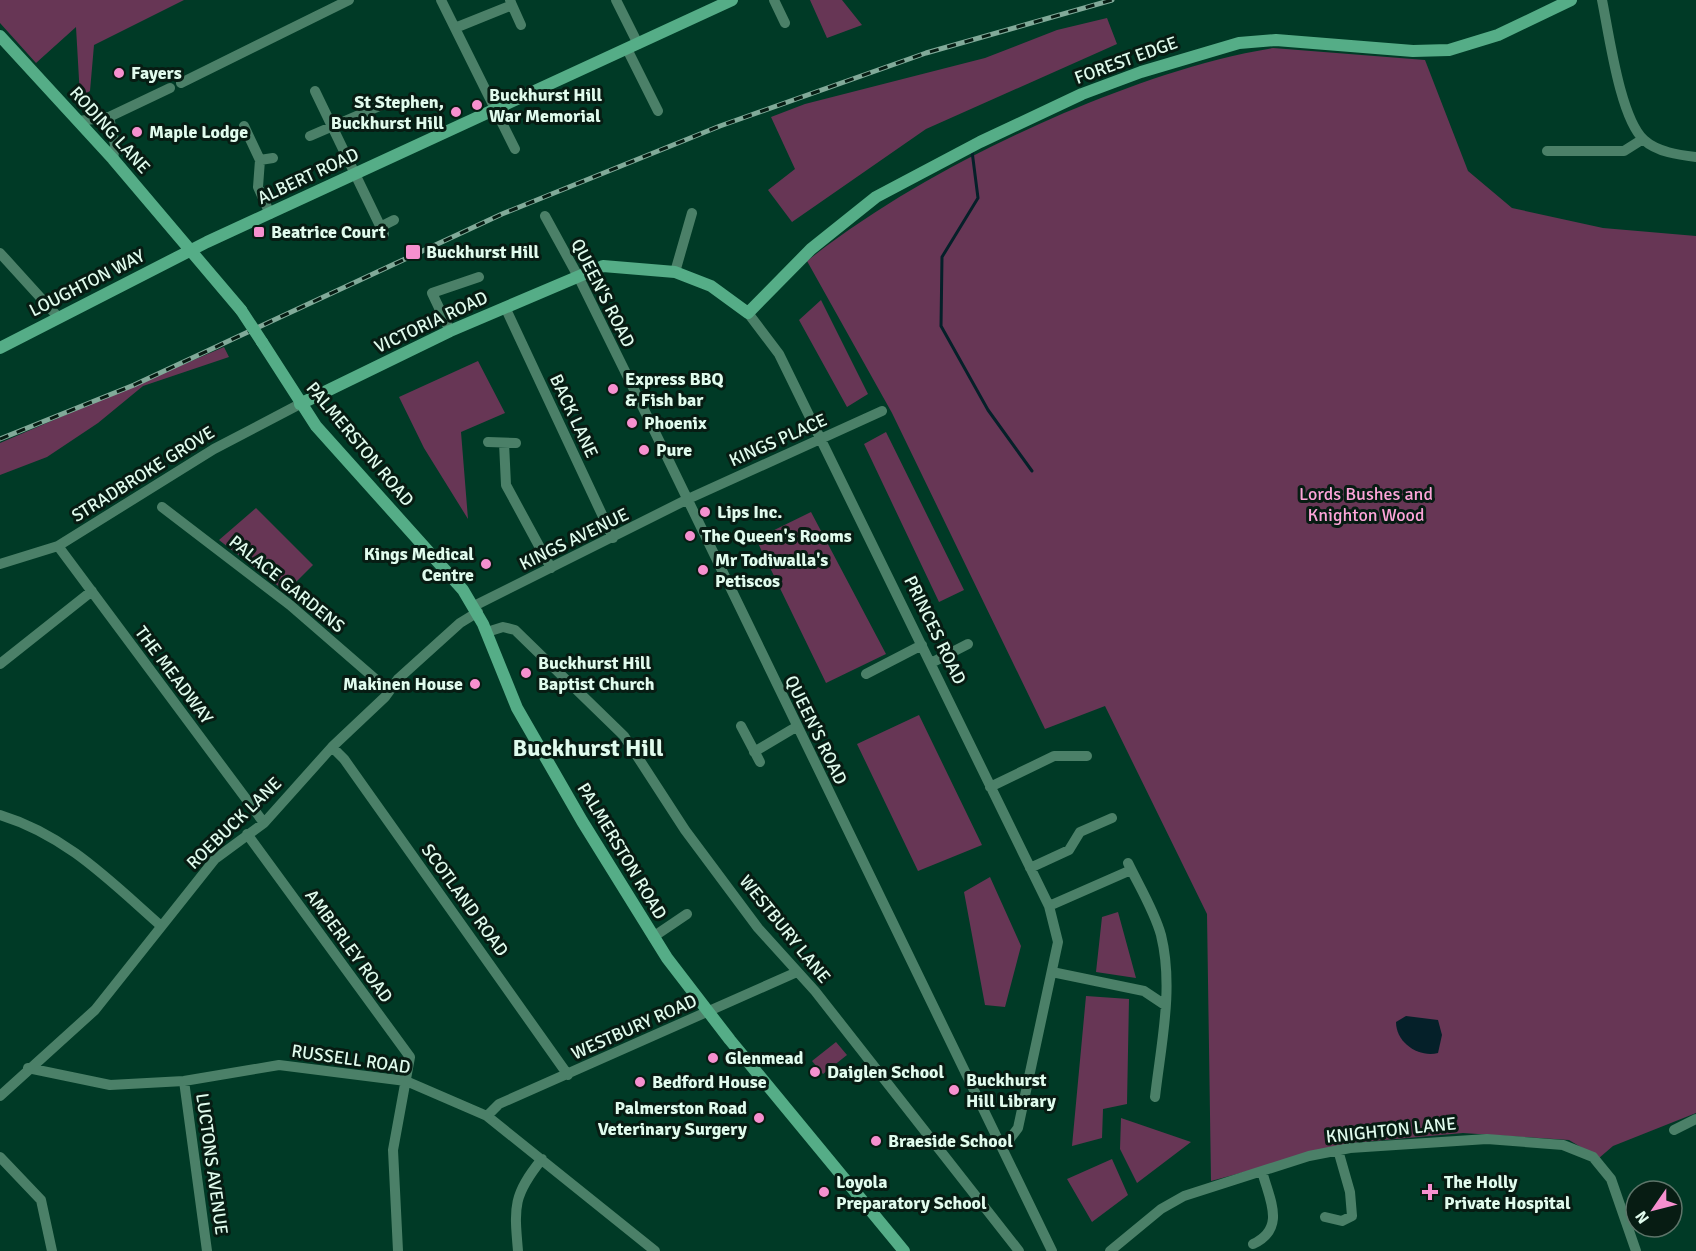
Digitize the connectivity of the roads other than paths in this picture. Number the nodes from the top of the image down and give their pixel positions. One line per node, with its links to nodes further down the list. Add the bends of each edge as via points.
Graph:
1 (349, 0): 14 (street)
2 (441, 0): 11 (street)
3 (616, 0): 13 (street)
4 (732, 0): 13 (street, ALBERT ROAD)
5 (774, 0): 9 (street)
6 (1571, 0): 43 (street, FOREST EDGE, via 1498,35 1449,50 1413,51 1276,40 1239,43 1082,94 876,197 811,249)
7 (1602, 0): 25 (street, via 1626,110)
8 (511, 2): 10 (street); 11 (street)
9 (785, 23)
10 (521, 25)
11 (455, 28): 18 (street)
12 (0, 36): 21 (street, RODING LANE)
13 (632, 46): 18 (street, ALBERT ROAD); 19 (street)
14 (181, 83)
15 (170, 88): 20 (street)
16 (315, 91): 23 (street)
17 (382, 105): 23 (street)
18 (495, 110): 26 (street); 32 (street, ALBERT ROAD)
19 (658, 111)
20 (109, 117): 21 (street); 30 (street)
21 (79, 121): 30 (street, RODING LANE)
22 (244, 126): 31 (street)
23 (333, 128): 24 (street); 32 (street)
24 (310, 136)
25 (1643, 139): 27 (street, via 1624,151); 28 (street, via 1661,150)
26 (514, 149)
27 (1546, 151)
28 (1696, 157)
29 (273, 158): 31 (street)
30 (114, 159): 37 (street, RODING LANE)
31 (260, 160): 34 (street, via 258,188)
32 (355, 174): 34 (street, ALBERT ROAD); 35 (street, via 382,230)
33 (692, 213): 39 (street)
34 (270, 214): 37 (street, ALBERT ROAD)
35 (394, 220)
36 (547, 220): 41 (street, QUEEN'S ROAD)
37 (190, 251): 44 (street, LOUGHTON WAY); 47 (street, PALMERSTON ROAD, bridge, via 241,310)
38 (0, 253): 44 (street)
39 (675, 272): 41 (street, PRINCES ROAD, via 603,266); 43 (street, PRINCES ROAD, via 711,286)
40 (479, 277): 45 (street, via 432,293)
41 (579, 278): 42 (street, VICTORIA ROAD); 53 (street, QUEEN'S ROAD)
42 (505, 308): 45 (street, VICTORIA ROAD); 55 (street, BACK LANE)
43 (748, 313): 49 (street, PRINCES ROAD, via 778,354)
44 (59, 318): 46 (street, LOUGHTON WAY)
45 (450, 331): 47 (street, VICTORIA ROAD)
46 (0, 348)
47 (300, 404): 56 (street, STRADBROKE GROVE, via 214,449); 60 (street, PALMERSTON ROAD)
48 (882, 411): 49 (street, KINGS PLACE)
49 (821, 440): 53 (street, KINGS PLACE); 63 (street, PRINCES ROAD)
50 (488, 442): 51 (street)
51 (504, 443): 52 (street); 58 (street, via 506,485)
52 (516, 443)
53 (688, 500): 55 (street, KINGS AVENUE); 69 (street, QUEEN'S ROAD)
54 (162, 507): 67 (street, PALACE GARDENS, via 290,605)
55 (613, 538): 58 (street, KINGS AVENUE)
56 (58, 546): 57 (street, STRADBROKE GROVE); 59 (street, THE MEADWAY)
57 (0, 564)
58 (551, 568): 60 (street, KINGS AVENUE)
59 (92, 591): 65 (street); 77 (street, THE MEADWAY)
60 (476, 609): 61 (street, PALMERSTON ROAD); 67 (street, ROEBUCK LANE)
61 (487, 632): 83 (street, PALMERSTON ROAD, via 517,708); 84 (street, WESTBURY LANE, via 503,627 515,630 624,736 686,830 758,928)
62 (968, 644): 64 (street)
63 (922, 645): 64 (street, PRINCES ROAD); 66 (street)
64 (931, 663): 74 (street, PRINCES ROAD)
65 (0, 664)
66 (867, 674)
67 (388, 690): 70 (street, ROEBUCK LANE)
68 (741, 726): 71 (street)
69 (796, 727): 71 (street); 97 (street, QUEEN'S ROAD)
70 (332, 747): 77 (street, ROEBUCK LANE); 89 (street, SCOTLAND ROAD)
71 (754, 752): 73 (street)
72 (1087, 756): 74 (street, via 1054,756)
73 (759, 762)
74 (990, 787): 79 (street, PRINCES ROAD)
75 (0, 815): 82 (street, via 25,822 72,848)
76 (1112, 818): 79 (street, via 1080,832 1070,850)
77 (264, 823): 78 (street, ROEBUCK LANE)
78 (247, 834): 82 (street, ROEBUCK LANE, via 215,859); 91 (street, AMBERLEY ROAD, via 410,1057)
79 (1030, 868): 80 (street, PRINCES ROAD)
80 (1049, 906): 85 (street, PRINCES ROAD, via 1058,942); 86 (street, via 1129,867 1160,933 1168,985)
81 (687, 914): 83 (street)
82 (160, 925): 88 (street, ROEBUCK LANE, via 95,1010)
83 (653, 937): 87 (street, PALMERSTON ROAD)
84 (797, 972): 87 (street, WESTBURY ROAD); 110 (street, WESTBURY LANE)
85 (1052, 972): 86 (street, via 1144,991); 97 (street, PRINCES ROAD, via 1018,1128)
86 (1165, 1005): 93 (street)
87 (708, 1012): 89 (street, WESTBURY ROAD); 109 (street, PALMERSTON ROAD)
88 (28, 1068): 90 (street, RUSSELL ROAD, via 110,1085); 92 (street, ROEBUCK LANE)
89 (568, 1075): 94 (street, WESTBURY ROAD, via 500,1104)
90 (184, 1081): 91 (street, RUSSELL ROAD, via 279,1065); 105 (street, LUCTONS AVENUE)
91 (406, 1081): 94 (street, RUSSELL ROAD); 106 (street, AMBERLEY ROAD, via 393,1150)
92 (0, 1096)
93 (1155, 1097)
94 (487, 1116): 100 (street, RUSSELL ROAD)
95 (1696, 1119): 96 (street)
96 (1674, 1130)
97 (1004, 1148): 111 (street, QUEEN'S ROAD)
98 (1338, 1150): 101 (street, KNIGHTON LANE); 102 (street, via 1350,1192 1352,1216 1342,1221); 113 (street, KNIGHTON LANE, via 1474,1139 1563,1144 1578,1149 1606,1171)
99 (0, 1157): 104 (street, via 41,1200)
100 (542, 1159): 107 (street, via 523,1183 515,1210); 108 (street, RUSSELL ROAD)
101 (1262, 1171): 103 (street, via 1274,1220 1270,1232); 112 (street, KNIGHTON LANE, via 1184,1196 1161,1209)
102 (1325, 1217)
103 (1252, 1244)
104 (52, 1251)
105 (207, 1251)
106 (398, 1251)
107 (518, 1251)
108 (655, 1251)
109 (904, 1251)
110 (1019, 1251)
111 (1052, 1251)
112 (1110, 1251)
113 (1636, 1251)

